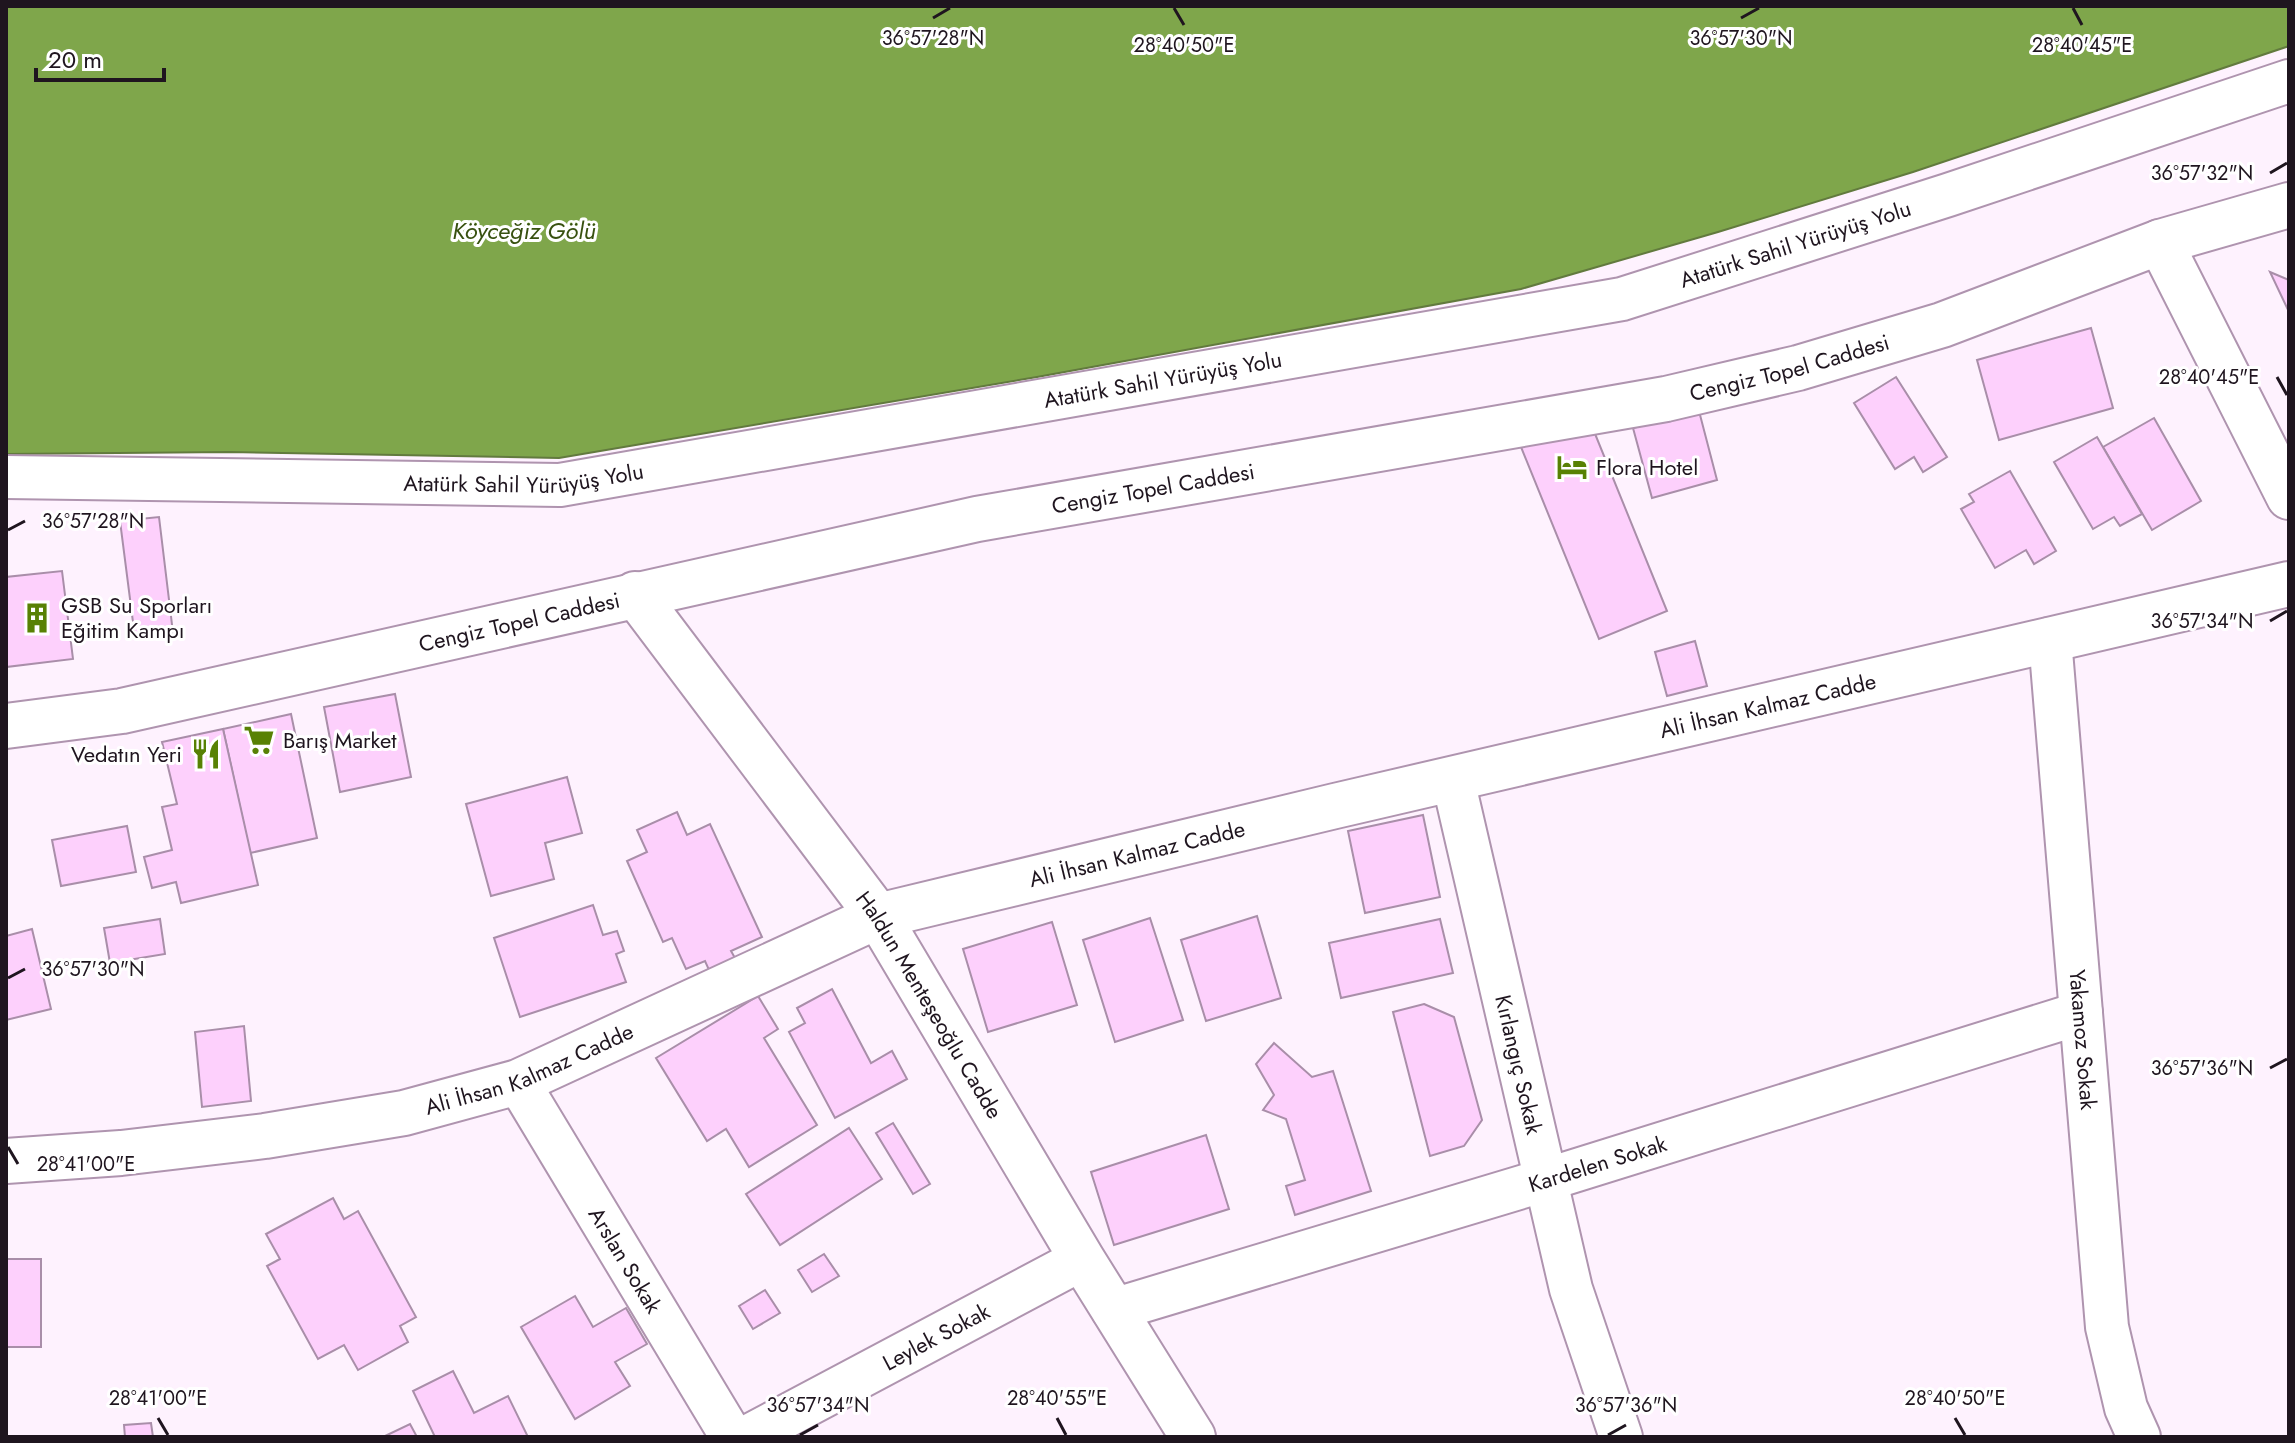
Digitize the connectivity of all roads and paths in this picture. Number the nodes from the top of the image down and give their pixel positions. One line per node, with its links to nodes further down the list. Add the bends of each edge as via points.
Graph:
1 (2289, 81): 4 (street, Atatürk Sahil Yürüyüş Yolu, via 1622,299 560,485)
2 (2289, 205): 3 (street, Cengiz Topel Caddesi)
3 (2160, 242): 5 (street); 7 (street, Cengiz Topel Caddesi, via 1942,325 1798,368 1666,399 977,519)
4 (6, 477)
5 (2289, 497)
6 (2289, 584): 8 (street, Ali İhsan Kalmaz Cadde)
7 (635, 594): 9 (street, Cengiz Topel Caddesi, via 122,711); 11 (street, Haldun Menteşeoğlu Cadde)
8 (2050, 639): 10 (street, Ali İhsan Kalmaz Cadde); 12 (street, Yakamoz Sokak)
9 (6, 726)
10 (1453, 780): 11 (street, Ali İhsan Kalmaz Cadde); 15 (street, Kırlangıç Sokak)
11 (878, 916): 13 (street, Ali İhsan Kalmaz Cadde); 16 (street, Haldun Menteşeoğlu Cadde)
12 (2081, 1013): 15 (street, Kardelen Sokak); 22 (street, Yakamoz Sokak, via 2107,1327 2126,1408)
13 (518, 1082): 14 (street, Ali İhsan Kalmaz Cadde, via 404,1113 265,1136); 18 (street, Arslan Sokak)
14 (6, 1161)
15 (1545, 1180): 17 (street, Kardelen Sokak); 21 (street, Kırlangıç Sokak, via 1571,1289)
16 (1082, 1259): 17 (street, Haldun Menteşeoğlu Cadde); 19 (street, Leylek Sokak)
17 (1113, 1310): 20 (street, Haldun Menteşeoğlu Cadde)
18 (732, 1437)
19 (747, 1437)
20 (1193, 1437)
21 (1621, 1437)
22 (2139, 1437)

